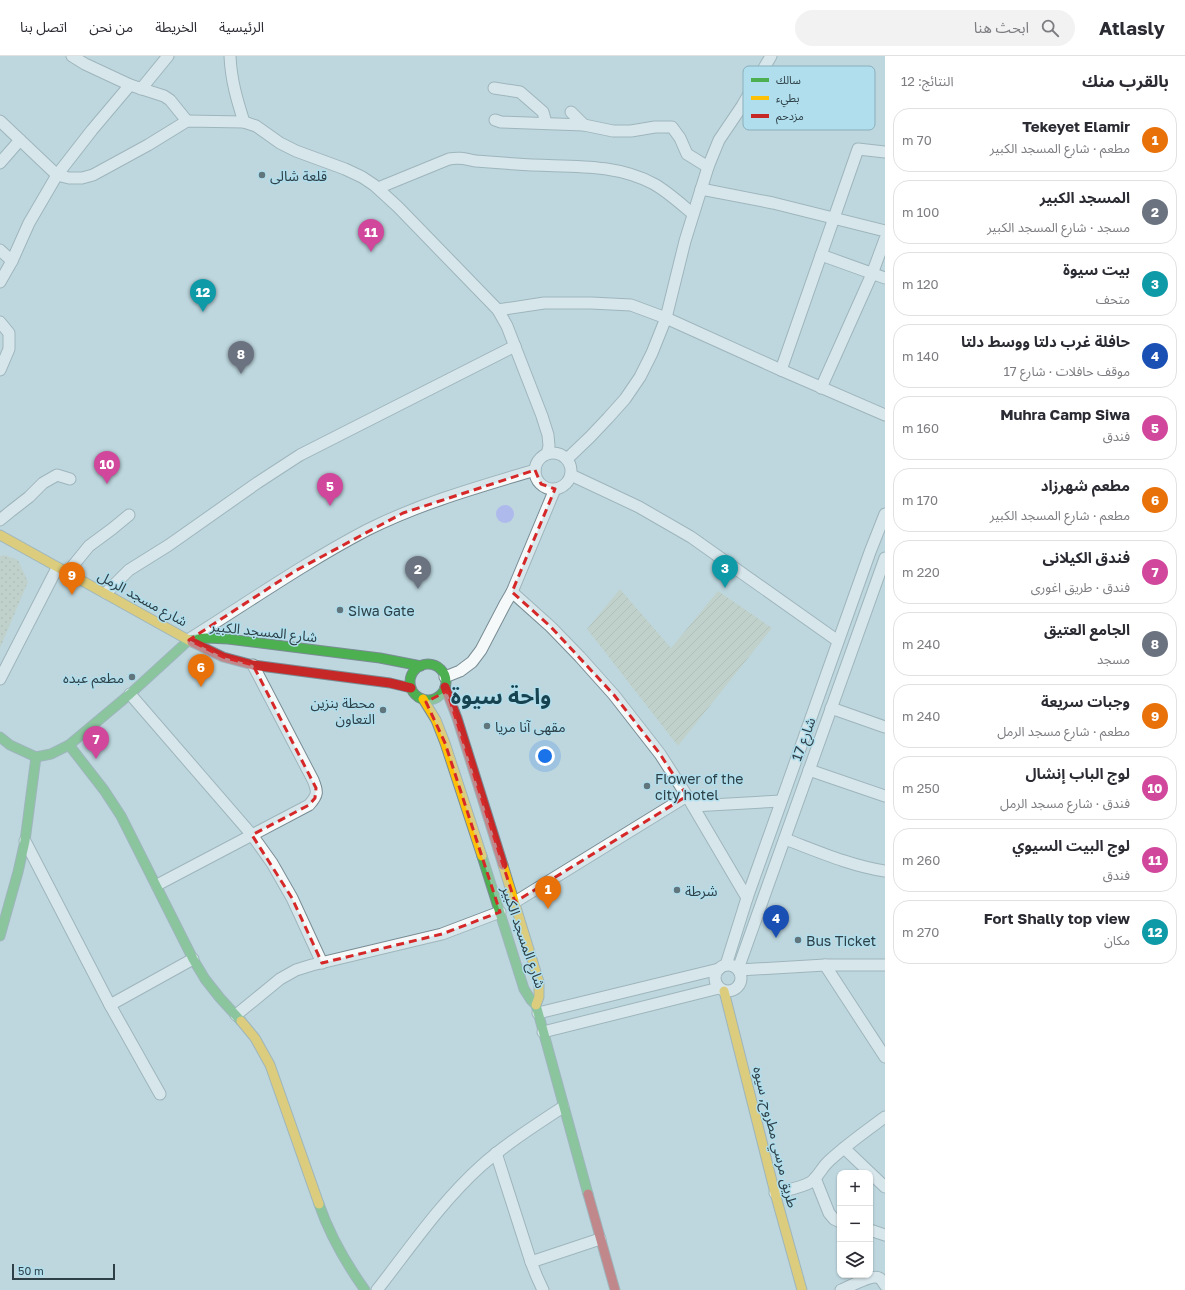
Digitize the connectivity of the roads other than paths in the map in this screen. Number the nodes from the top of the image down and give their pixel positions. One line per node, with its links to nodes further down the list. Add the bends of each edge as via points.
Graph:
1 (72, 56): 6 (street)
2 (168, 56): 8 (street)
3 (230, 56): 14 (street, via 236,98)
4 (771, 56): 5 (street)
5 (765, 66)
6 (130, 85): 8 (street); 21 (street)
7 (494, 88): 15 (street, via 520,92 543,112)
8 (141, 89): 13 (street, via 167,98)
9 (743, 104): 20 (street, via 719,140)
10 (571, 112): 16 (street)
11 (495, 120): 15 (street)
12 (0, 121): 17 (street)
13 (187, 121): 14 (street); 21 (street, via 93,174 82,178)
14 (244, 122): 22 (street, via 256,126 296,151 345,169)
15 (546, 123): 16 (street)
16 (584, 125): 20 (street, via 613,131 672,127 687,154)
17 (20, 140): 19 (street); 21 (street)
18 (885, 152): 25 (street, via 858,149)
19 (0, 163)
20 (708, 167): 23 (street)
21 (57, 176): 30 (street, via 29,223)
22 (378, 188): 24 (street, via 449,159 460,157 517,164 585,166 613,169 639,177 656,185); 34 (street)
23 (701, 189): 24 (street); 25 (street)
24 (693, 214): 35 (street)
25 (833, 217): 26 (street); 29 (street)
26 (885, 231)
27 (885, 239): 31 (street)
28 (0, 250): 30 (street)
29 (821, 255): 31 (street); 39 (street)
30 (12, 261): 33 (street)
31 (872, 274): 32 (street); 40 (street)
32 (885, 278)
33 (0, 282)
34 (498, 310): 35 (street, via 544,303 591,303 631,305); 37 (street)
35 (666, 318): 39 (street); 43 (street, via 640,377 625,398)
36 (0, 322): 38 (street, via 9,333 8,349)
37 (515, 346): 42 (street, via 548,435); 57 (street, via 300,455 129,570)
38 (0, 370)
39 (781, 370): 40 (street)
40 (821, 388): 41 (street)
41 (885, 415)
42 (547, 454): 43 (street, via 558,454); 44 (street, via 539,460)
43 (567, 459): 45 (street)
44 (535, 470): 47 (street, via 541,484); 58 (street, via 440,499 368,530 295,571)
45 (571, 475): 47 (street, via 565,484); 59 (street, via 639,507 691,537)
46 (70, 479): 50 (street, via 57,475 43,483)
47 (555, 488): 56 (street)
48 (885, 514): 59 (street, شارع 17)
49 (129, 515): 55 (street)
50 (0, 520)
51 (0, 535): 52 (street, شارع مسجد الرمل)
52 (11, 542): 53 (street); 55 (street, شارع مسجد الرمل)
53 (0, 546)
54 (885, 558): 67 (street, شارع 17)
55 (62, 570): 57 (street, شارع مسجد الرمل); 62 (street)
56 (512, 592): 63 (street, via 481,650 472,662); 73 (street, via 551,627 614,695 660,754)
57 (106, 593): 58 (street, شارع مسجد الرمل)
58 (189, 640): 60 (street, شارع المسجد الكبير, via 222,657); 61 (street, شارع المسجد الكبير, via 228,639 380,658); 65 (street)
59 (838, 641): 75 (street, شارع 17)
60 (253, 665): 64 (street, شارع المسجد الكبير); 77 (street, via 313,780 317,793 309,805)
61 (421, 666): 63 (street, via 439,668); 64 (street, via 412,675)
62 (0, 679)
63 (445, 682): 66 (street, via 443,692 436,698); 83 (street, شارع المسجد الكبير)
64 (411, 688): 66 (street)
65 (130, 694): 70 (street); 77 (street)
66 (423, 699): 84 (street, شارع المسجد الكبير, via 441,732)
67 (831, 708): 68 (street); 72 (street, شارع 17)
68 (885, 727)
69 (0, 737): 71 (street, via 10,745)
70 (69, 745): 71 (street, via 51,754); 81 (street, via 121,816)
71 (36, 757): 79 (street)
72 (808, 770): 74 (street); 78 (street, شارع 17)
73 (687, 796): 76 (street); 83 (street)
74 (885, 796)
75 (781, 800): 76 (street); 82 (street, شارع 17)
76 (692, 806): 82 (street)
77 (252, 835): 81 (street); 87 (street, via 292,898)
78 (785, 839): 80 (street, via 838,859); 91 (street, شارع 17)
79 (25, 841): 85 (street); 94 (street)
80 (885, 871)
81 (157, 885): 86 (street)
82 (747, 898): 90 (street, شارع 17)
83 (515, 902): 95 (street, شارع المسجد الكبير, via 539,982)
84 (500, 912): 87 (street, via 442,934); 95 (street, شارع المسجد الكبير, via 524,989)
85 (0, 936)
86 (193, 959): 94 (street); 97 (street, via 205,979)
87 (322, 963): 97 (street, via 296,970 280,979)
88 (826, 965): 89 (street); 91 (street); 99 (street)
89 (885, 965)
90 (723, 967): 91 (street, via 735,966); 92 (street, via 716,973 715,978 716,984); 93 (street)
91 (738, 970): 92 (street, via 741,975 739,986 735,990)
92 (722, 990): 96 (street); 107 (street, طريق مرسي مطروح, سيوه)
93 (625, 991): 95 (street); 96 (street)
94 (110, 1005): 100 (street)
95 (537, 1009): 98 (street)
96 (630, 1010): 98 (street)
97 (236, 1015): 114 (street, via 255,1038 270,1065 327,1227 339,1253)
98 (543, 1032): 101 (street)
99 (885, 1057)
100 (160, 1094)
101 (563, 1107): 104 (street); 111 (street)
102 (885, 1117): 103 (street)
103 (844, 1148): 105 (street); 106 (street)
104 (496, 1153): 112 (street); 115 (street, via 437,1213)
105 (815, 1178): 107 (street, via 804,1185); 108 (street, via 829,1213)
106 (885, 1187)
107 (775, 1193): 118 (street, طريق مرسي مطروح, سيوه)
108 (837, 1220)
109 (873, 1231): 110 (street)
110 (885, 1235)
111 (600, 1239): 112 (street); 117 (street)
112 (531, 1262): 116 (street)
113 (885, 1285): 119 (street, via 875,1276)
114 (365, 1290)
115 (377, 1290)
116 (543, 1290)
117 (614, 1290)
118 (802, 1290)
119 (841, 1290)

